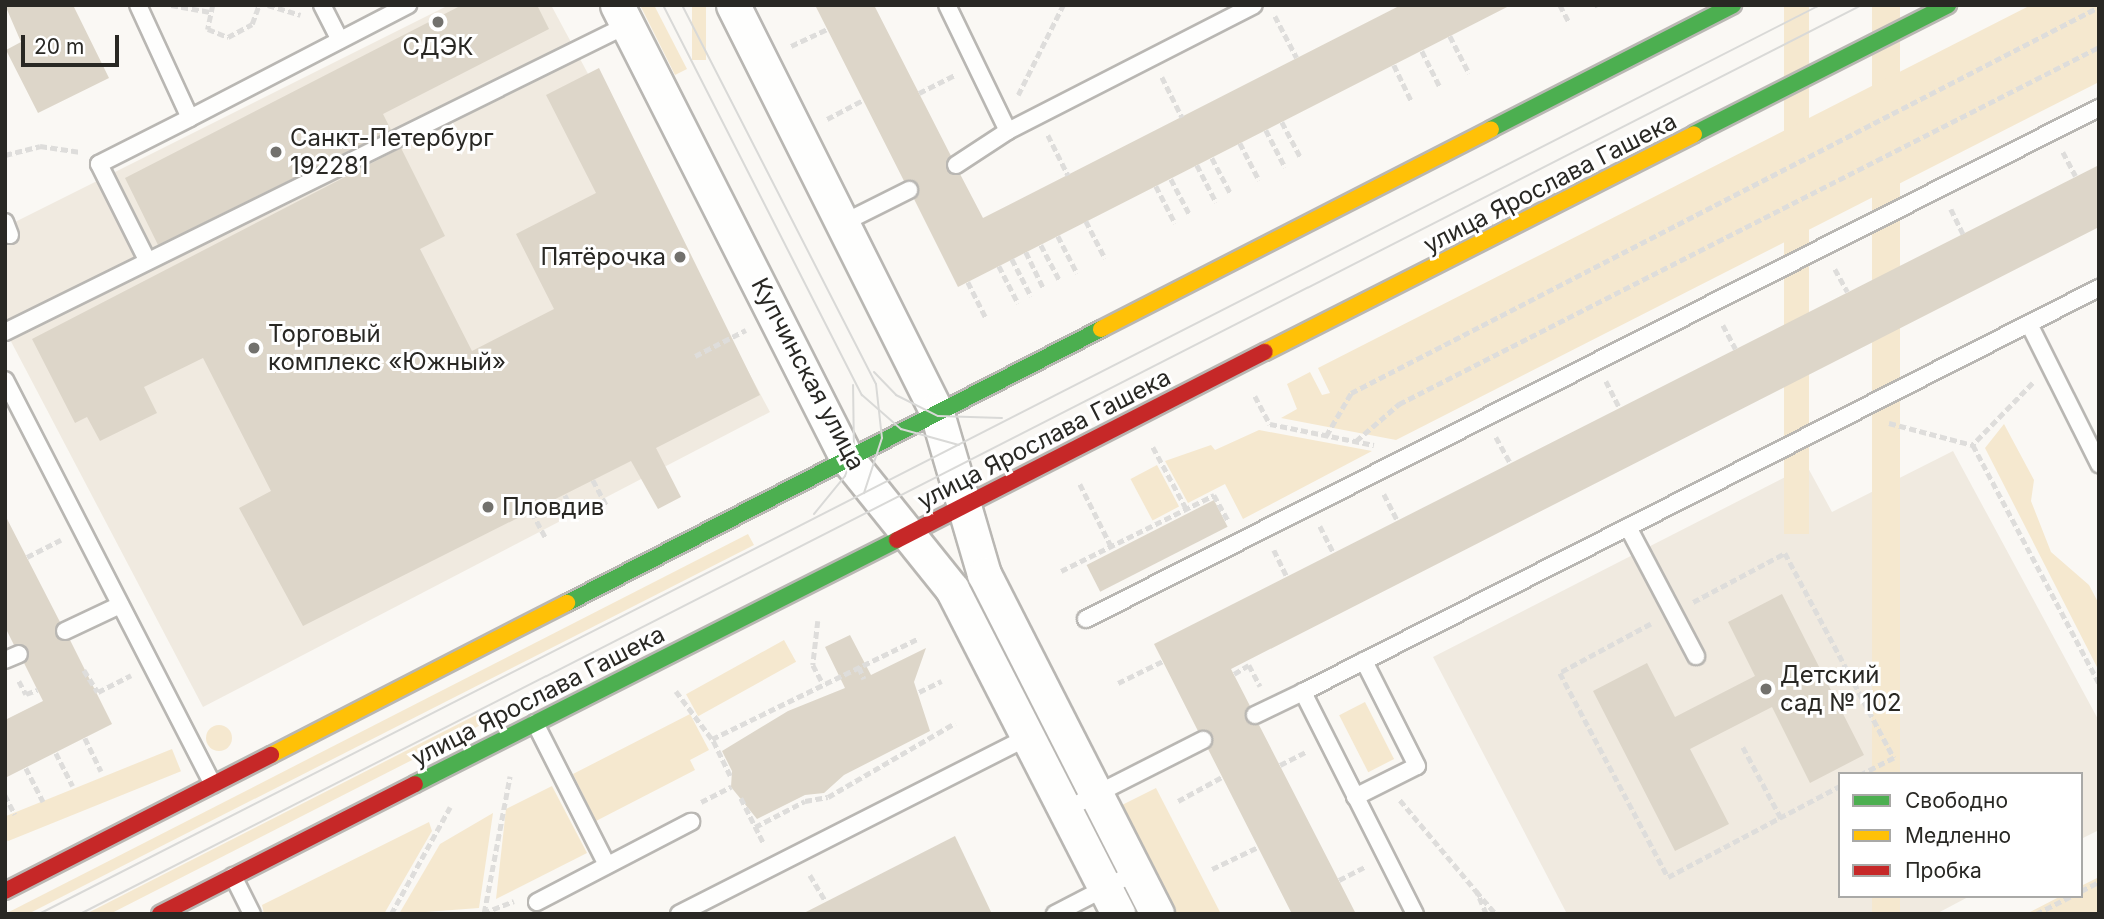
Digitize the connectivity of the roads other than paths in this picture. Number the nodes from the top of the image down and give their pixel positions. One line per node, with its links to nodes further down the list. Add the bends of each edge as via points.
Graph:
1 (138, 5): 12 (lane)
2 (408, 5): 10 (lane)
3 (733, 5): 16 (street)
4 (947, 5): 13 (lane)
5 (1254, 5): 13 (lane)
6 (1734, 5): 22 (street)
7 (1948, 5): 25 (street, улица Ярослава Гашека)
8 (317, 12): 10 (lane)
9 (622, 15): 17 (lane); 23 (street, Купчинская улица)
10 (340, 40): 12 (lane)
11 (2099, 108): 29 (lane)
12 (190, 118): 17 (lane, via 99,164)
13 (1008, 131): 14 (lane)
14 (956, 165)
15 (909, 190): 16 (lane)
16 (843, 223): 22 (street)
17 (146, 258): 20 (lane)
18 (2099, 288): 19 (lane)
19 (2029, 324): 24 (lane); 26 (lane)
20 (5, 332)
21 (5, 380): 28 (lane)
22 (936, 410): 23 (street); 25 (street)
23 (846, 457): 27 (street, Купчинская улица); 39 (street)
24 (2099, 464)
25 (964, 505): 27 (street, улица Ярослава Гашека); 35 (street, via 984,574)
26 (1628, 527): 31 (lane); 32 (lane)
27 (907, 534): 36 (street, улица Ярослава Гашека); 37 (street, Купчинская улица, via 952,589)
28 (120, 605): 30 (lane); 39 (lane)
29 (1086, 619)
30 (65, 631)
31 (1696, 656)
32 (1364, 661): 33 (lane); 41 (lane, via 1417,766)
33 (1303, 692): 34 (lane); 41 (lane)
34 (1255, 715)
35 (1059, 721): 37 (lane); 40 (street)
36 (535, 723): 44 (lane); 46 (street, улица Ярослава Гашека)
37 (1028, 737): 42 (street, Купчинская улица); 52 (lane)
38 (1203, 740): 40 (lane)
39 (213, 785): 47 (street)
40 (1096, 794): 42 (lane); 45 (street)
41 (1356, 797): 55 (lane)
42 (1065, 810): 48 (street, Купчинская улица)
43 (691, 822): 44 (lane)
44 (607, 865): 49 (lane)
45 (1136, 873): 48 (lane); 54 (street)
46 (233, 876): 50 (street, улица Ярослава Гашека); 51 (lane)
47 (5, 891)
48 (1111, 901): 53 (lane)
49 (537, 902)
50 (160, 914)
51 (252, 914)
52 (679, 914)
53 (1055, 914)
54 (1157, 914)
55 (1415, 914)

